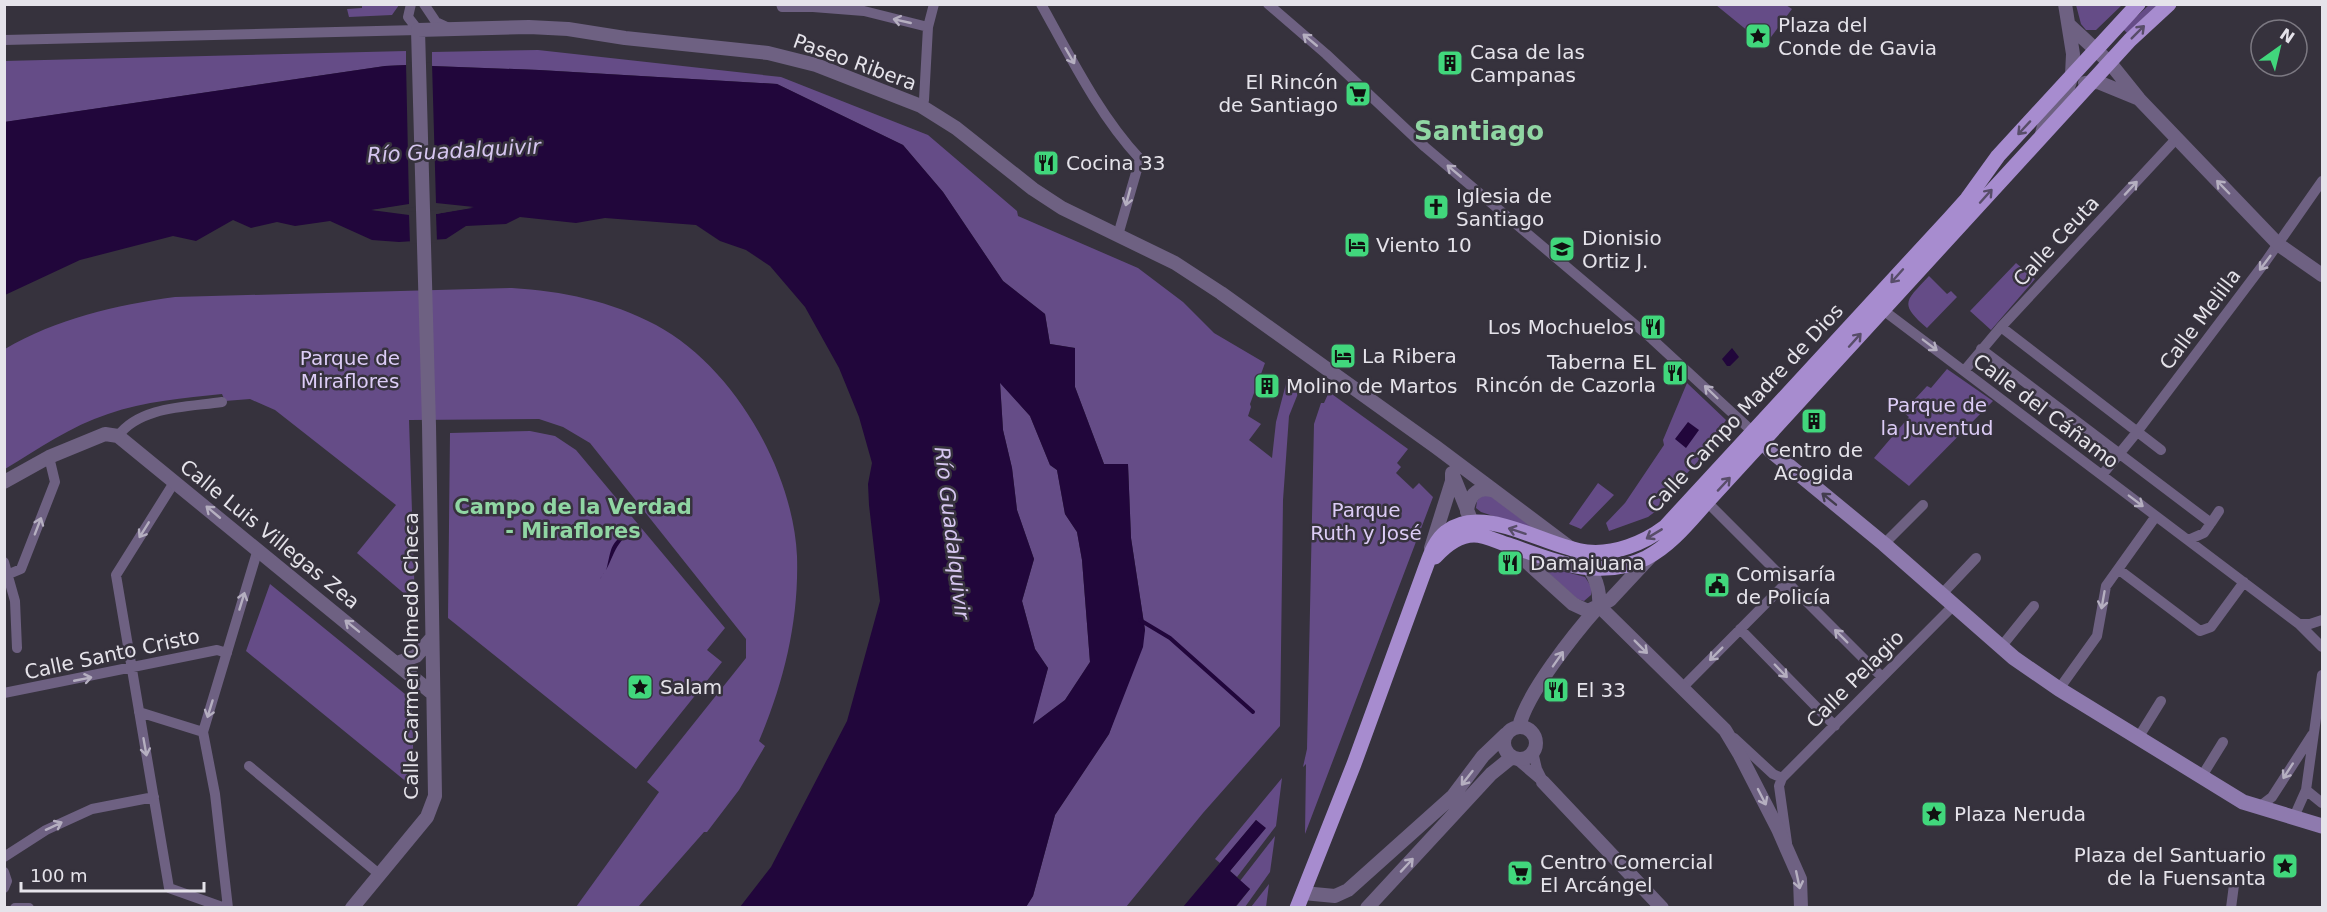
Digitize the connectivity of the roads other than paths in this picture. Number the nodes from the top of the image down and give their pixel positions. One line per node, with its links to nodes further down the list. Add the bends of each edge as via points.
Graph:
1 (411, 4): 13 (street, via 408,17)
2 (424, 4): 12 (street, via 436,22)
3 (781, 4): 11 (street, one-way to 3, via 864,11)
4 (934, 4): 11 (street)
5 (1041, 4): 24 (street, one-way to 24, via 1121,139 1140,159)
6 (1268, 4): 34 (street, one-way to 6, via 1652,339 1389,115)
7 (2065, 4): 10 (street)
8 (2138, 4): 15 (main road, Calle Campo Madre de Dios)
9 (2169, 4): 16 (main road, Calle Campo Madre de Dios, one-way to 9)
10 (2069, 25): 15 (street); 17 (street)
11 (928, 27): 20 (street)
12 (452, 29): 13 (street, Paseo Ribera); 20 (street, Paseo Ribera, via 568,29 768,53 816,65)
13 (418, 30): 14 (street); 71 (street, Calle Carmen Olmedo Checa)
14 (4, 40)
15 (2095, 48): 16 (street); 17 (main road, Calle Campo Madre de Dios)
16 (2110, 63): 18 (main road, Calle Campo Madre de Dios); 19 (street)
17 (2068, 82): 18 (street); 21 (street, via 2065,97 2046,118); 34 (main road, Calle Campo Madre de Dios, one-way to 34, via 1998,156 1967,199)
18 (2091, 82): 19 (street); 21 (main road, Calle Campo Madre de Dios)
19 (2139, 99): 22 (street)
20 (921, 106): 24 (street, Paseo Ribera, via 1062,208)
21 (2042, 134): 27 (main road, Calle Campo Madre de Dios, one-way to 21)
22 (2176, 139): 25 (street, one-way to 22); 28 (street, Calle Ceuta, one-way to 22)
23 (2322, 181): 25 (street, Calle Melilla)
24 (1118, 235): 35 (street, Paseo Ribera, via 1175,263 1221,293)
25 (2279, 245): 26 (street); 32 (street, Calle Melilla, one-way to 32)
26 (2322, 275)
27 (1883, 310): 30 (street, Calle del Cáñamo, one-way to 30); 34 (main road, Calle Campo Madre de Dios, one-way to 27)
28 (2001, 327): 29 (street, Calle Ceuta); 32 (street, Calle del Cáñamo)
29 (1981, 349): 30 (street, Calle Ceuta); 37 (street, Calle del Cáñamo)
30 (1964, 371): 40 (street, Calle del Cáñamo)
31 (222, 402): 33 (street, via 165,410 136,419)
32 (2137, 432): 36 (street, Calle del Cáñamo); 37 (street, Calle Melilla)
33 (118, 436): 38 (street, via 105,434); 41 (street, Calle Luis Villegas Zea)
34 (1757, 437): 44 (main road, Calle Campo Madre de Dios, one-way to 34); 51 (main road, one-way to 34); 55 (main road, Calle Campo Madre de Dios, one-way to 55, via 1660,531 1613,550)
35 (1436, 447): 39 (street); 43 (street, Paseo Ribera)
36 (2161, 450)
37 (2119, 453): 40 (street, Calle Melilla); 49 (street, Calle del Cáñamo)
38 (49, 457): 42 (street); 62 (street, one-way to 38, via 21,570 55,482)
39 (1452, 473): 48 (street); 61 (street)
40 (2102, 475): 47 (street, Calle del Cáñamo, one-way to 47)
41 (175, 481): 54 (street, Calle Luis Villegas Zea, one-way to 41); 77 (street, one-way to 77, via 116,575)
42 (4, 482)
43 (1491, 490): 48 (street, via 1476,491 1469,502); 55 (street, Paseo Ribera)
44 (1707, 502): 56 (main road, Calle Campo Madre de Dios); 63 (street)
45 (1923, 505): 51 (street)
46 (2219, 511): 49 (street)
47 (2156, 516): 52 (street, Calle del Cáñamo); 60 (street)
48 (1469, 517): 50 (street); 55 (main road, Calle Campo Madre de Dios, one-way to 48); 61 (main road, via 1444,534)
49 (2211, 523): 52 (street, via 2204,533)
50 (1481, 536): 53 (main road, Calle Campo Madre de Dios); 61 (main road, via 1467,536 1448,544)
51 (1879, 540): 65 (main road)
52 (2188, 540): 64 (street, Calle del Cáñamo)
53 (1508, 545): 59 (main road, Calle Campo Madre de Dios); 66 (street, via 1578,608 1588,611)
54 (258, 549): 75 (street, one-way to 54); 76 (street, Calle Luis Villegas Zea, one-way to 54)
55 (1573, 549): 59 (street, Paseo Ribera)
56 (1652, 554): 59 (main road, Calle Campo Madre de Dios, via 1620,566); 66 (street, Calle Campo Madre de Dios, via 1611,599)
57 (1977, 558): 65 (street, Calle Pelagio)
58 (4, 562): 62 (street)
59 (1590, 569): 66 (street, via 1600,590)
60 (2118, 569): 64 (street, via 2200,631 2211,627); 81 (street, one-way to 81, via 2106,586 2097,636)
61 (1424, 572): 112 (main road)
62 (9, 574): 74 (street, via 15,601)
63 (1787, 582): 70 (street); 79 (street, one-way to 63)
64 (2244, 582): 69 (street, Calle del Cáñamo)
65 (1947, 601): 72 (main road); 79 (street, Calle Pelagio)
66 (1599, 606): 80 (street, one-way to 80); 87 (street, Calle Campo Madre de Dios, one-way to 66, via 1525,706)
67 (2034, 606): 72 (street)
68 (2322, 620): 69 (street)
69 (2299, 624): 73 (street, Calle del Cáñamo)
70 (1740, 629): 80 (street, one-way to 80); 86 (street, one-way to 86)
71 (431, 639): 76 (street, via 416,656); 83 (street, Calle Carmen Olmedo Checa)
72 (2001, 647): 81 (main road)
73 (2322, 647)
74 (17, 648)
75 (227, 653): 77 (street, Calle Santo Cristo, via 217,650); 89 (street, one-way to 89)
76 (397, 663): 83 (street, Calle Luis Villegas Zea)
77 (132, 669): 82 (street, Calle Santo Cristo, one-way to 77); 85 (street)
78 (2322, 675): 90 (street)
79 (1882, 677): 86 (street, Calle Pelagio)
80 (1682, 688): 88 (street)
81 (2059, 690): 92 (main road)
82 (4, 693)
83 (432, 693): 109 (street, Calle Carmen Olmedo Checa, via 433,806)
84 (2161, 701): 92 (street)
85 (139, 712): 89 (street); 101 (street, one-way to 101)
86 (1835, 726): 98 (street, Calle Pelagio)
87 (1519, 727): 91 (street); 94 (street, via 1533,733)
88 (1725, 730): 98 (street); 106 (street, one-way to 106)
89 (203, 732): 115 (street, via 215,794)
90 (2314, 732): 100 (street); 103 (street, one-way to 103, via 2272,797)
91 (1506, 734): 95 (street, via 1505,750); 112 (street, one-way to 112, via 1453,796 1348,890)
92 (2138, 738): 97 (main road)
93 (2223, 742): 97 (street)
94 (1533, 752): 95 (street, via 1525,759); 99 (street)
95 (1514, 758): 99 (street); 117 (street, one-way to 95, via 1491,774)
96 (249, 766): 109 (street)
97 (2202, 776): 103 (main road, via 2243,802)
98 (1782, 778): 106 (street, via 1779,786)
99 (1544, 782): 118 (street)
100 (2307, 790): 102 (street); 104 (street)
101 (154, 797): 107 (street, one-way to 101, via 46,830 92,809); 115 (street, via 169,888)
102 (2322, 803)
103 (2259, 807): 104 (main road)
104 (2294, 817): 105 (main road)
105 (2322, 826)
106 (1789, 853): 119 (street, one-way to 119, via 1800,879)
107 (4, 857)
108 (4, 872): 111 (street)
109 (379, 874): 116 (street, Calle Carmen Olmedo Checa)
110 (2235, 877): 120 (street)
111 (4, 888)
112 (1299, 902)
113 (15, 908): 114 (street)
114 (29, 908)
115 (227, 908)
116 (352, 908)
117 (1367, 908)
118 (1662, 908)
119 (1801, 908)
120 (2231, 908)

